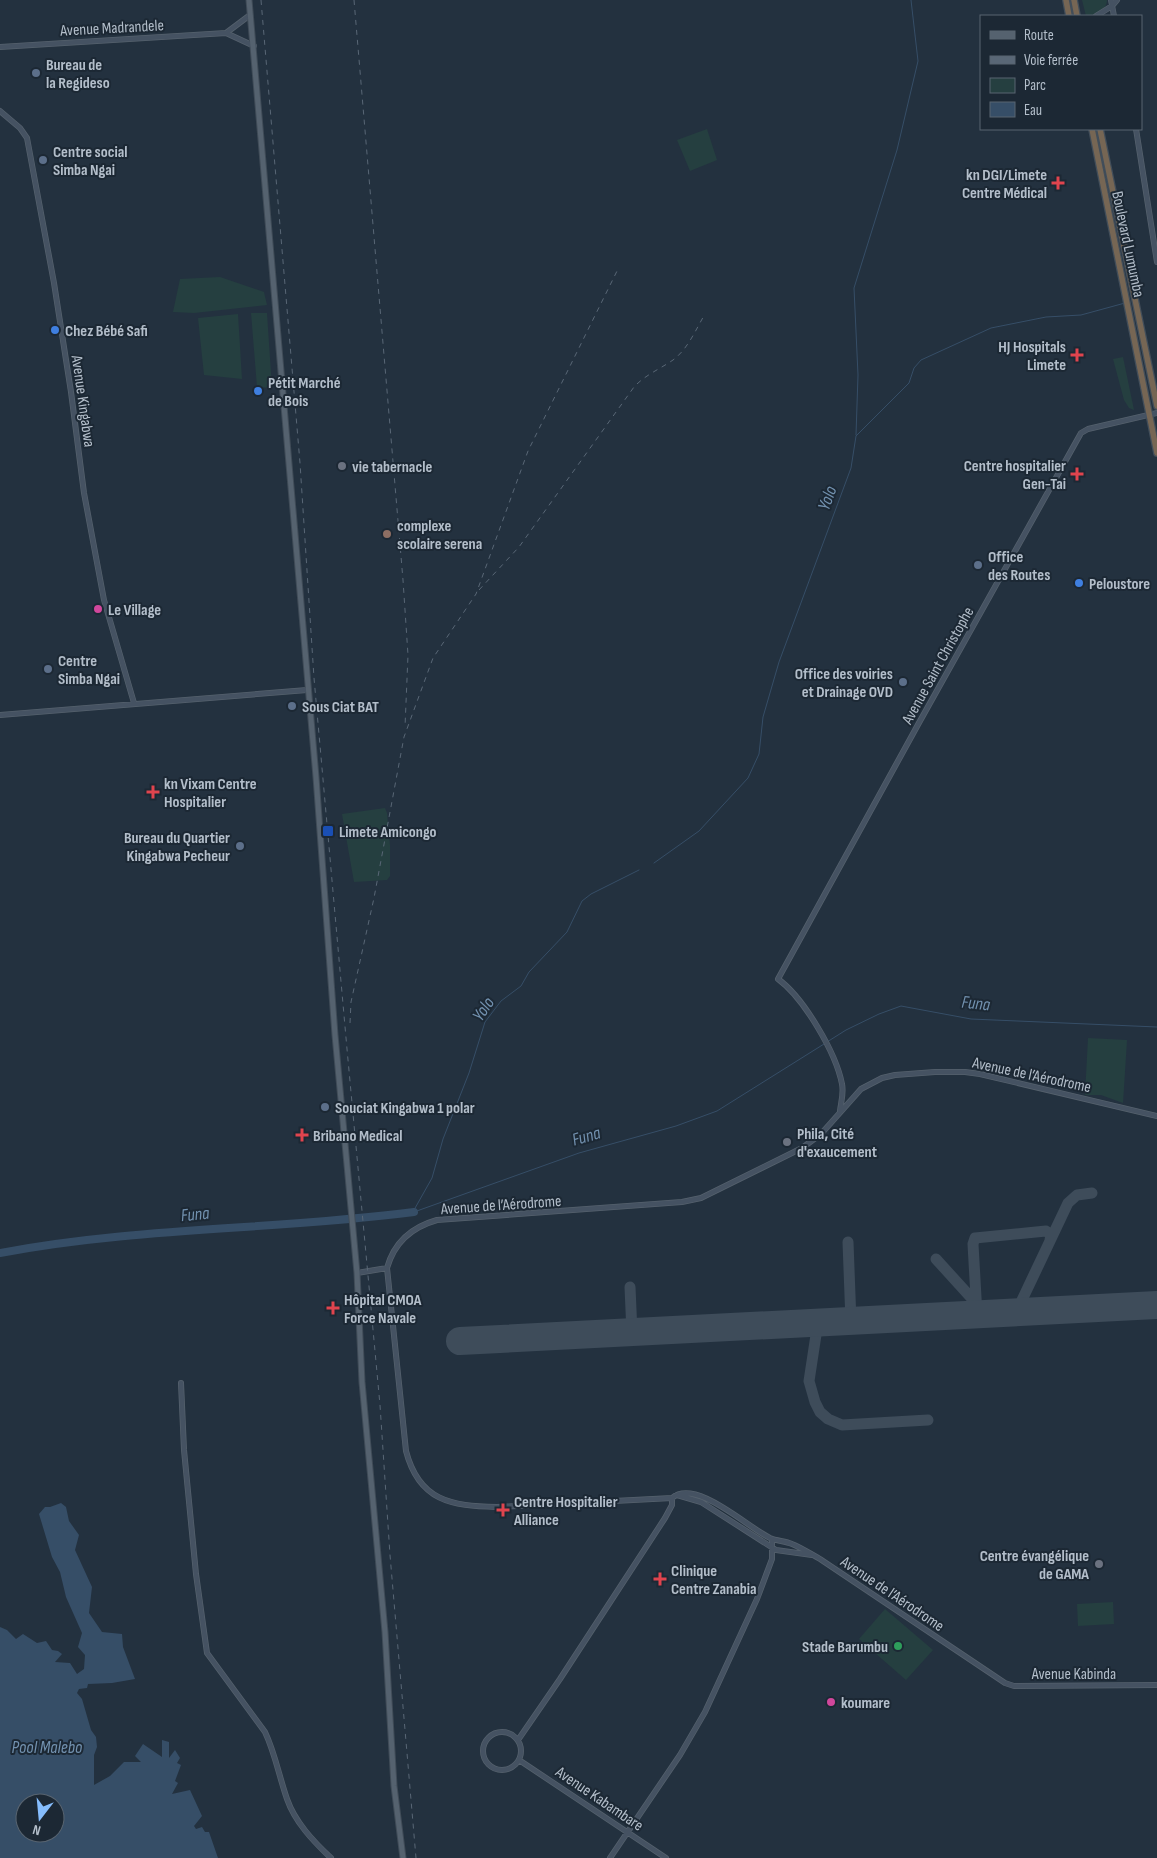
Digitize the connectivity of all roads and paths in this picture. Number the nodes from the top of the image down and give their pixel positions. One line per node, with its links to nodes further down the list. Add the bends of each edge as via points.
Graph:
1 (249, 0): 7 (main road)
2 (1066, 0): 8 (highway)
3 (1074, 0): 9 (highway)
4 (1111, 0): 6 (street)
5 (1117, 0): 6 (street)
6 (1112, 6): 10 (street); 11 (street)
7 (250, 15): 12 (street); 13 (main road)
8 (1069, 15)
9 (1077, 15)
10 (1098, 15)
11 (1114, 15)
12 (226, 33): 13 (street); 14 (street, Avenue Madrandele)
13 (254, 46): 24 (main road)
14 (0, 47)
15 (0, 111): 25 (street, Avenue Kingabwa, via 27,138 104,600)
16 (1092, 130): 22 (highway, Boulevard Lumumba)
17 (1100, 130): 20 (highway, Boulevard Lumumba)
18 (1136, 130): 19 (street)
19 (1157, 262)
20 (1157, 406)
21 (1157, 413): 22 (street, Avenue Saint Christophe)
22 (1149, 415): 23 (highway, Boulevard Lumumba); 27 (street, Avenue Saint Christophe, via 1088,428 1081,433 778,979 793,993 825,1037 842,1082)
23 (1157, 453)
24 (307, 690): 25 (street); 30 (main road)
25 (134, 703): 26 (street)
26 (0, 715)
27 (840, 1112): 28 (street, Avenue de l’Aérodrome, via 861,1089 882,1078 966,1072 1012,1080); 29 (street, Avenue de l’Aérodrome, via 821,1134 802,1148 701,1198 437,1220 406,1236 393,1252)
28 (1157, 1116)
29 (387, 1268): 30 (street); 32 (street, Avenue de l’Aérodrome, via 403,1436 410,1467 427,1489 454,1504 479,1506)
30 (357, 1273): 42 (main road, via 362,1382 385,1632 394,1786)
31 (181, 1383): 41 (street, via 184,1450 207,1653 264,1732 287,1800 305,1831)
32 (674, 1497): 33 (street, Avenue de l’Aérodrome, via 692,1493 704,1497); 34 (street, via 701,1502); 38 (street, via 666,1518)
33 (772, 1539): 34 (street); 35 (street, Avenue de l’Aérodrome, via 792,1544)
34 (773, 1547): 35 (street, via 784,1552); 40 (street, via 771,1564 755,1605 705,1712)
35 (813, 1555): 36 (street, Avenue de l’Aérodrome)
36 (994, 1676): 37 (street, Avenue Kabinda, via 1014,1686)
37 (1157, 1685)
38 (518, 1740): 39 (street); 39 (street, via 509,1733 498,1732 486,1740 483,1753 488,1764 497,1770 512,1768)
39 (519, 1760): 40 (street, Avenue Kabambare)
40 (628, 1831): 43 (street); 44 (street, Avenue Kabambare)
41 (331, 1858)
42 (403, 1858)
43 (610, 1858)
44 (666, 1858)

